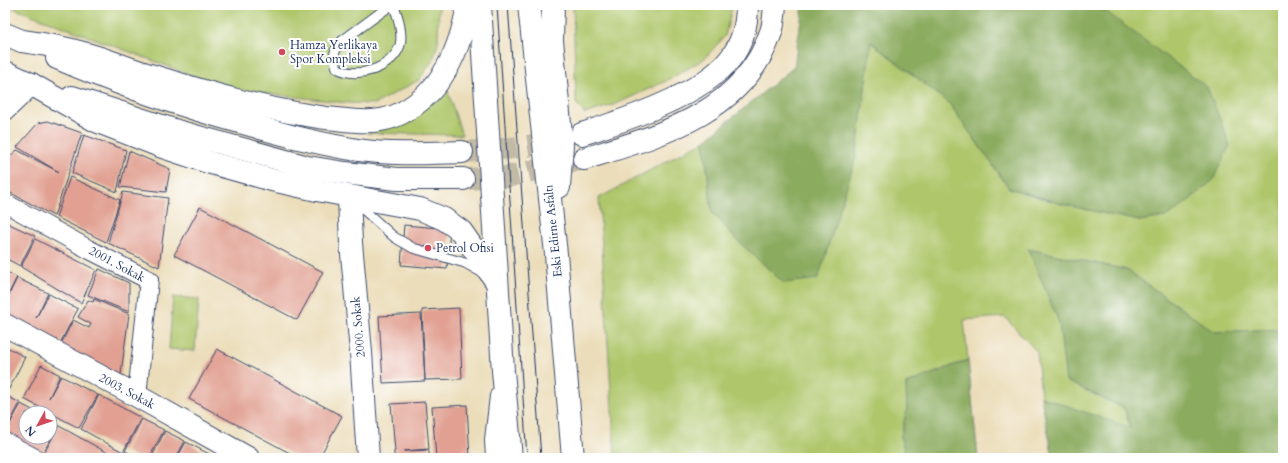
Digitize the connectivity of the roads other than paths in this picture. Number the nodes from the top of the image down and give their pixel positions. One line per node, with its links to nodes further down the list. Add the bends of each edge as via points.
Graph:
1 (392, 5): 1 (lane, via 342,41 336,48 334,58 337,68 352,73 372,71 393,56 400,46 401,37)
2 (468, 5): 8 (main road, via 453,58 443,77 426,96 412,106 395,116 367,122 275,109 209,93 88,54)
3 (480, 5): 19 (main road)
4 (530, 5): 18 (main road, Eski Edirne Asfaltı)
5 (553, 5): 18 (main road, via 552,40 562,146)
6 (748, 5): 12 (main road, via 741,39 730,59 717,72 693,89 659,105)
7 (775, 5): 14 (main road, via 772,31 761,57 750,74 733,92 710,110 679,126)
8 (14, 37): 13 (main road, via 58,58 160,98 272,131 360,150 410,153)
9 (5, 72): 10 (main road)
10 (31, 84): 11 (main road); 15 (main road, via 211,141 308,168 397,179); 16 (main road, via 96,121 160,146 272,180)
11 (5, 109)
12 (582, 134)
13 (462, 152)
14 (584, 159)
15 (463, 179)
16 (349, 197): 19 (lane, via 394,237 413,248 465,263); 19 (main road, via 420,209 444,219 461,231); 26 (main road, 2000. Sokak)
17 (5, 203): 22 (street, 2001. Sokak, via 149,280)
18 (556, 254): 29 (main road, Eski Edirne Asfaltı)
19 (496, 280): 21 (main road)
20 (5, 325): 22 (main road, 2003. Sokak)
21 (502, 372): 27 (street, via 494,440); 28 (main road)
22 (137, 396): 25 (main road, 2003. Sokak)
23 (5, 442): 24 (street)
24 (35, 458)
25 (248, 458)
26 (368, 458)
27 (495, 458)
28 (511, 458)
29 (573, 458)

